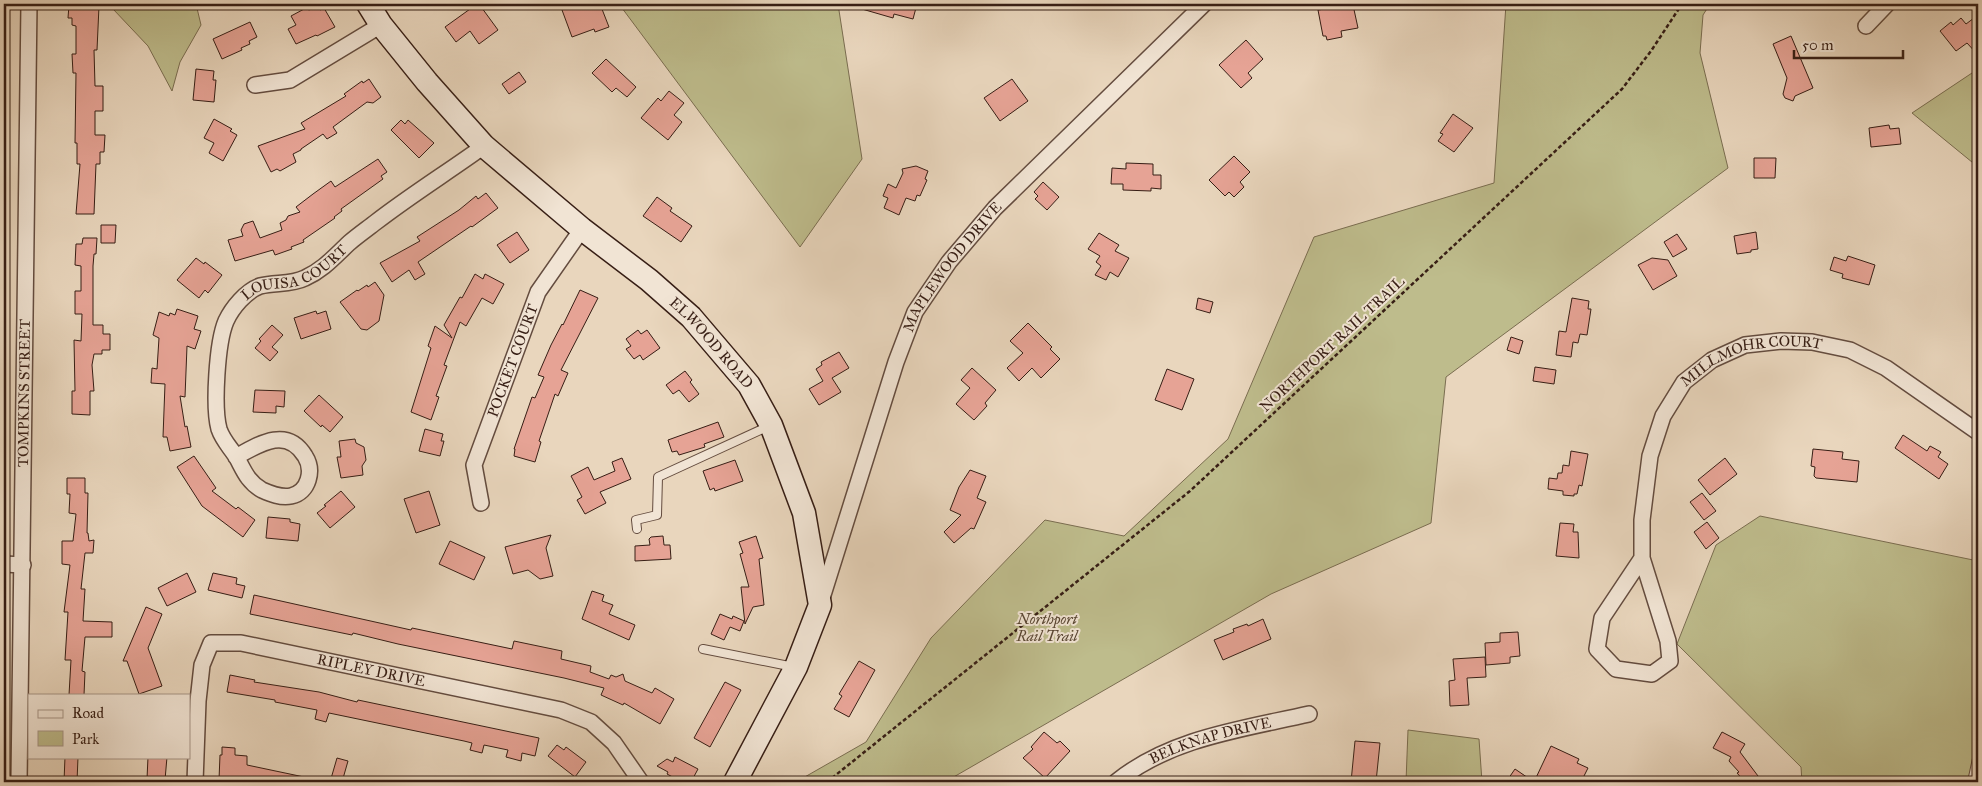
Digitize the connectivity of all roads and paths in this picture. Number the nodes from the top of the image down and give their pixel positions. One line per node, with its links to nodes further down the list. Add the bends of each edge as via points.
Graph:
1 (29, 4): 18 (street, TOMPKINS STREET)
2 (368, 4): 6 (main road, ELWOOD ROAD)
3 (1204, 4): 19 (street, MAPLEWOOD DRIVE, via 995,208 949,262 914,312)
4 (1682, 4): 28 (path, NORTHPORT RAIL TRAIL, via 1622,88 1190,492)
5 (1887, 4): 7 (street)
6 (381, 25): 8 (street, via 290,80); 9 (main road, ELWOOD ROAD)
7 (1866, 26)
8 (255, 85)
9 (484, 146): 10 (main road, ELWOOD ROAD); 13 (street, LOUISA COURT, via 376,221 325,267 303,279 260,286 240,300 227,320 220,344 216,413 223,440)
10 (582, 229): 11 (main road, ELWOOD ROAD, via 692,317 749,385); 14 (street, POCKET COURT, via 538,292 474,466)
11 (771, 425): 15 (lane, via 658,477 657,515 636,520); 19 (main road, ELWOOD ROAD, via 804,513)
12 (1978, 432): 16 (street, MILLMOHR COURT, via 1886,368 1850,350 1812,342 1745,345 1712,360 1684,382 1663,416 1650,456 1642,520)
13 (236, 457): 13 (street, LOUISA COURT, via 250,481 274,495 292,496 302,490 310,475 304,453 287,441 269,440)
14 (480, 503)
15 (637, 529)
16 (1642, 558): 16 (street, MILLMOHR COURT, via 1602,618 1597,649 1616,669 1652,674 1670,661 1668,642)
17 (4, 564): 18 (street)
18 (23, 565): 24 (street, TOMPKINS STREET)
19 (820, 605): 21 (main road)
20 (703, 649): 21 (lane)
21 (796, 668): 27 (main road)
22 (1309, 714): 29 (street, BELKNAP DRIVE, via 1218,734 1168,751)
23 (1978, 754): 30 (lane)
24 (19, 782)
25 (195, 782): 26 (street, RIPLEY DRIVE, via 202,665 211,643 241,643 561,710 591,722 614,743)
26 (641, 782)
27 (735, 782)
28 (827, 782)
29 (1116, 782)
30 (1972, 782)

